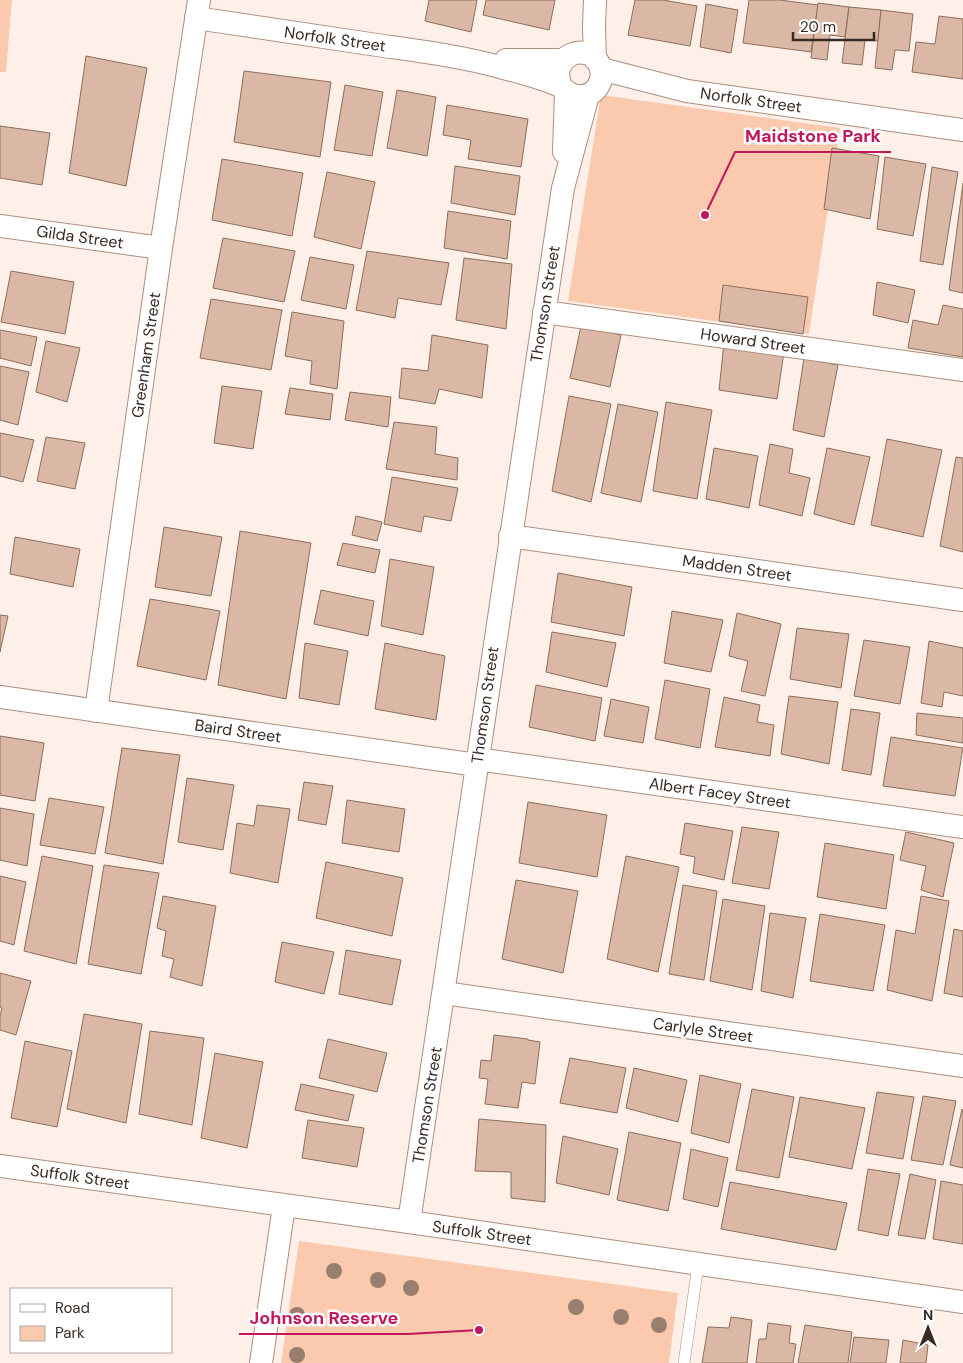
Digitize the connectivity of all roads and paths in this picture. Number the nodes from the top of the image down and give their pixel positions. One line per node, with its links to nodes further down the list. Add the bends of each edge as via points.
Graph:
1 (587, 0): 4 (street)
2 (595, 0): 6 (street, Thomson Street)
3 (198, 9): 5 (street, Norfolk Street); 11 (street, Greenham Street)
4 (567, 57): 5 (street, Norfolk Street); 6 (street, via 584,53); 7 (street, via 558,73)
5 (473, 59): 7 (street, Norfolk Street, via 535,76)
6 (595, 78): 7 (street, via 576,96); 8 (street, Norfolk Street); 9 (street, Thomson Street)
7 (563, 89): 9 (street, Thomson Street)
8 (963, 130)
9 (563, 188): 12 (street, Thomson Street)
10 (0, 226): 11 (street, Gilda Street)
11 (161, 248): 17 (street, Greenham Street)
12 (544, 312): 13 (street, Howard Street); 14 (street, Thomson Street)
13 (963, 370)
14 (510, 536): 15 (street, Madden Street); 18 (street, Thomson Street)
15 (963, 600)
16 (0, 697): 17 (street, Baird Street)
17 (96, 711): 18 (street, Baird Street)
18 (477, 762): 19 (street, Albert Facey Street); 20 (street, Thomson Street)
19 (963, 827)
20 (444, 993): 21 (street, Carlyle Street); 24 (street, Thomson Street)
21 (963, 1066)
22 (0, 1166): 23 (street, Suffolk Street)
23 (284, 1206): 24 (street, Suffolk Street); 27 (street)
24 (409, 1222): 25 (street, Suffolk Street)
25 (698, 1264): 26 (street, Suffolk Street); 28 (lane)
26 (963, 1302)
27 (261, 1363)
28 (684, 1363)

